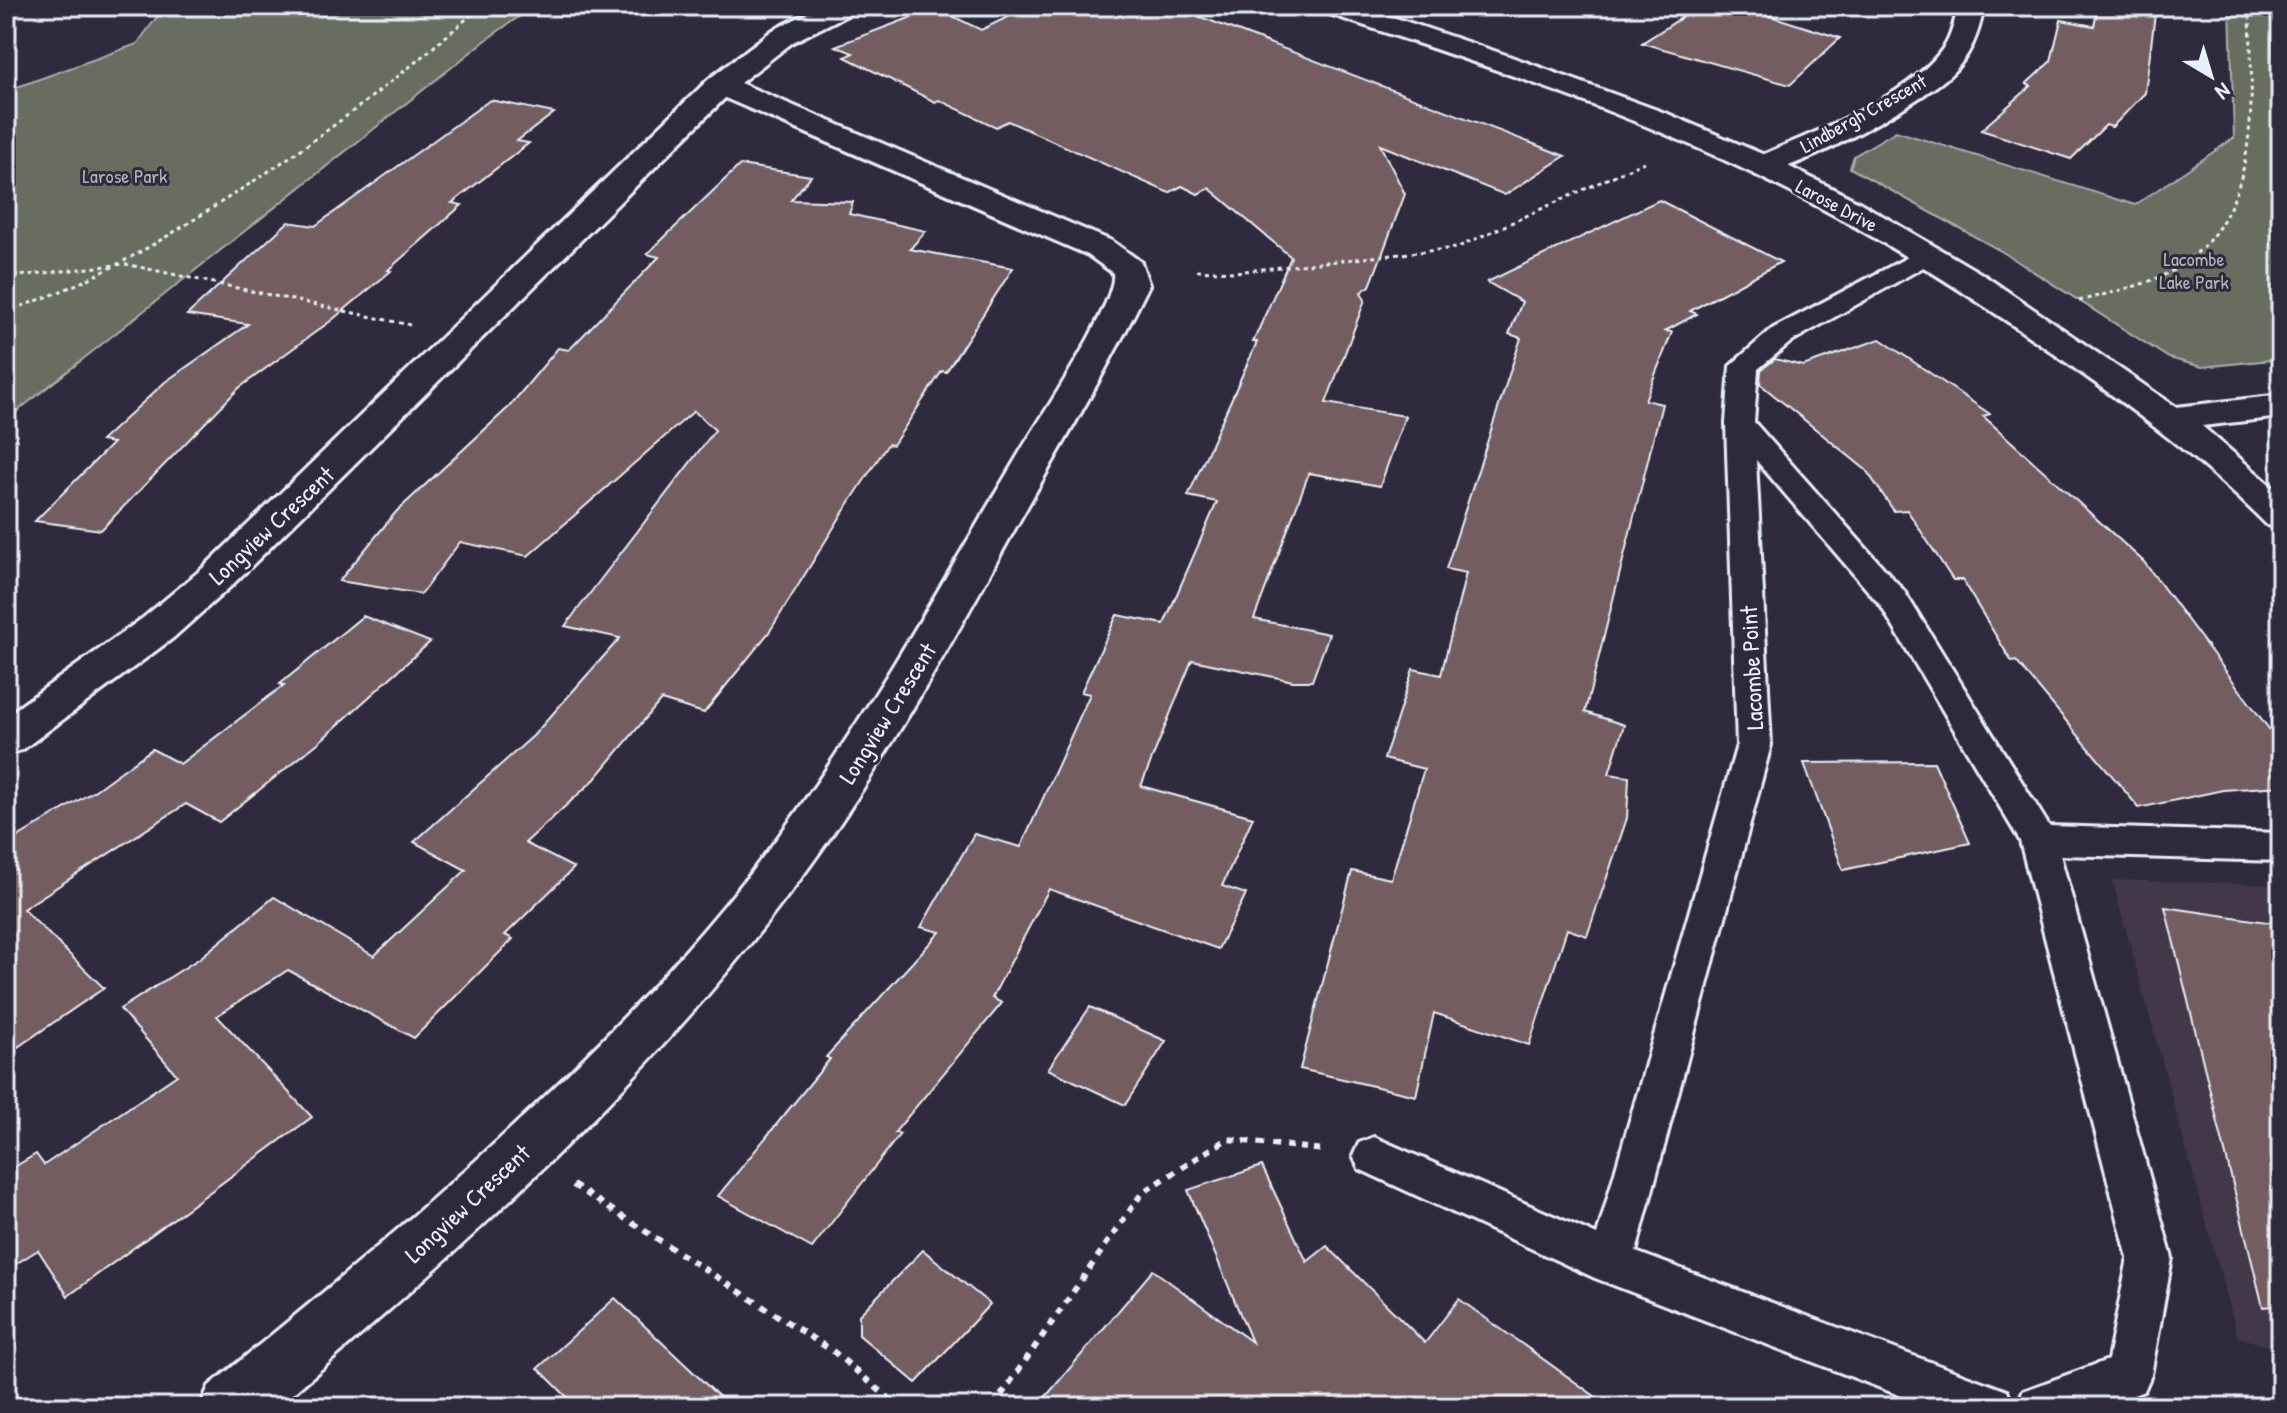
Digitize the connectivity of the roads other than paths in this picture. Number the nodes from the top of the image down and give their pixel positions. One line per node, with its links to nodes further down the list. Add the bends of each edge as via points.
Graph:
1 (843, 6): 4 (street, Longview Crescent, via 783,36)
2 (1333, 6): 5 (street, Larose Drive, via 1511,65)
3 (1971, 6): 5 (street, Lindbergh Crescent, via 1963,37 1938,71 1897,99)
4 (719, 85): 11 (street, Longview Crescent, via 217,577 146,637); 16 (street, Longview Crescent, via 1100,248 1129,269 1132,285 899,699 813,830 654,1018 524,1150 389,1275)
5 (1764, 166): 6 (street, Larose Drive)
6 (1927, 255): 8 (street, Larose Drive, via 2028,318); 9 (lane, Lacombe Point, via 1766,346 1744,366)
7 (2281, 406): 8 (street)
8 (2171, 419): 10 (street, Larose Drive)
9 (1740, 423): 12 (lane, via 1893,599); 15 (lane, Lacombe Point, via 1754,745)
10 (2281, 516)
11 (6, 739)
12 (2038, 840): 13 (lane); 18 (lane, via 2150,1258 2128,1375)
13 (2281, 847)
14 (1374, 1156): 15 (lane)
15 (1611, 1263): 17 (lane)
16 (231, 1407)
17 (1990, 1407)
18 (2040, 1407)

